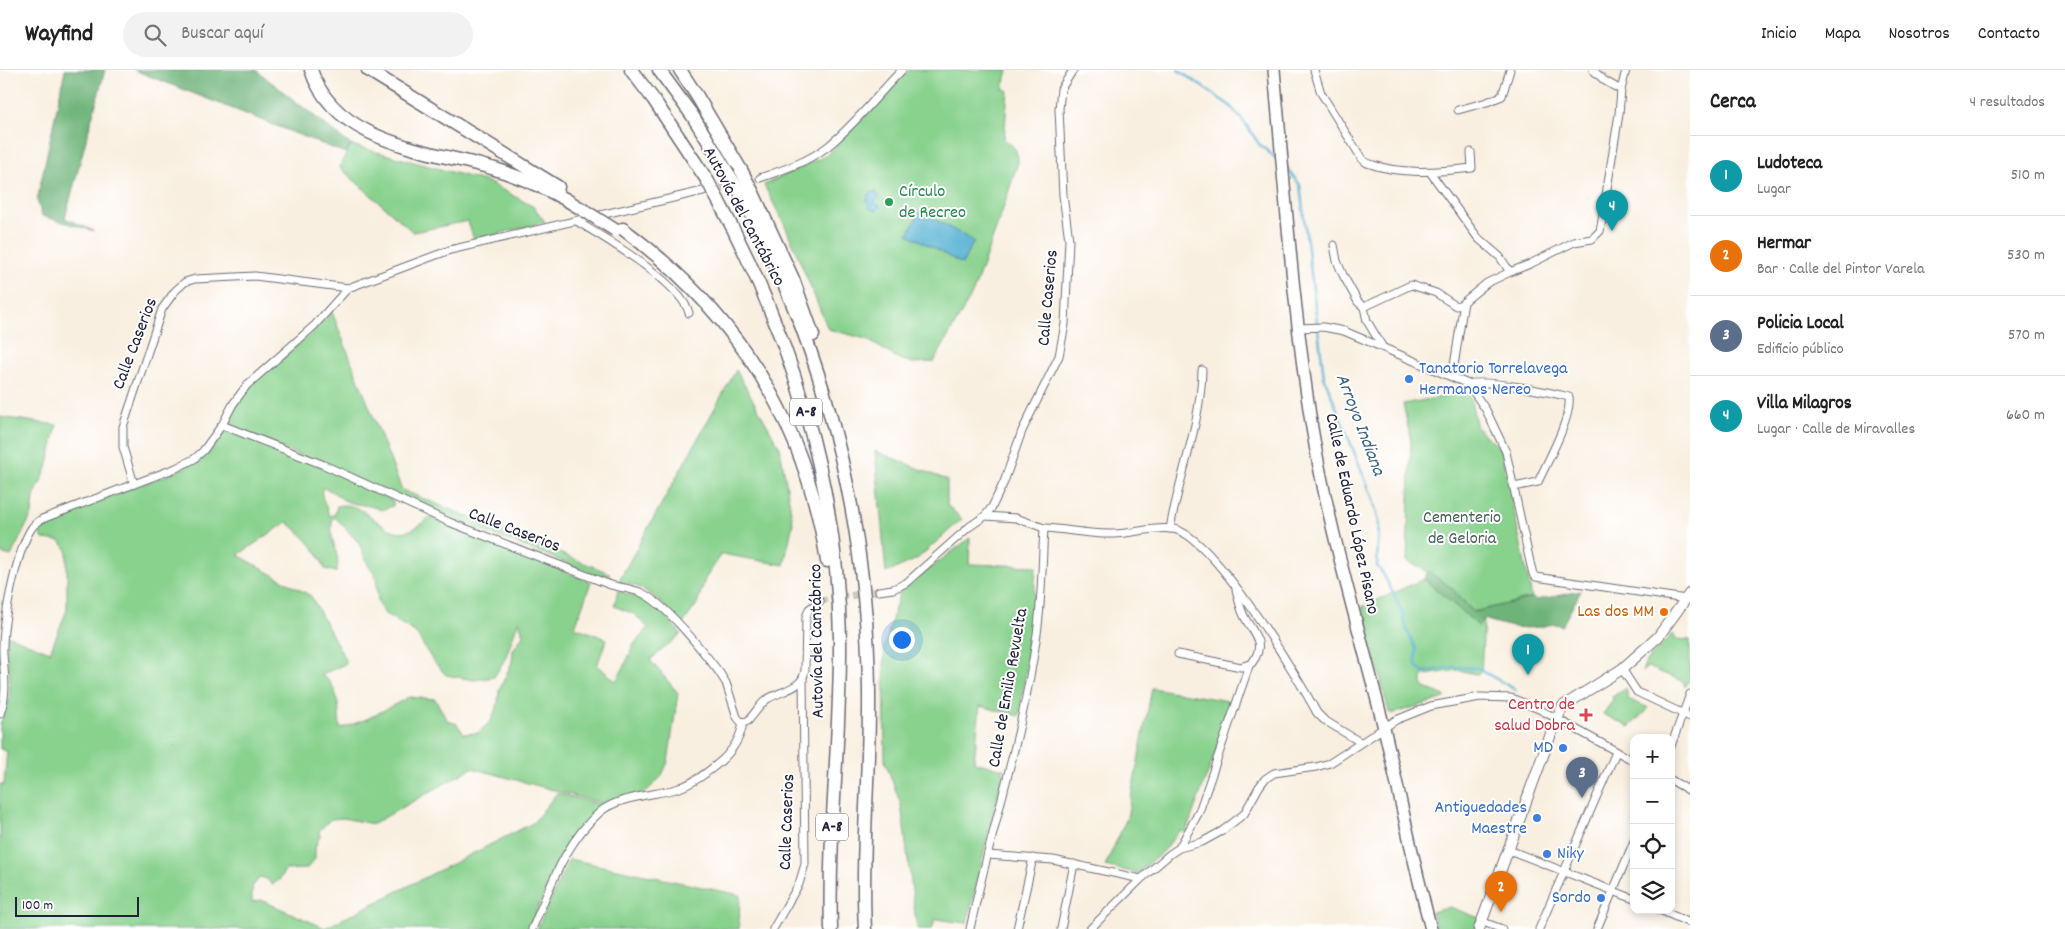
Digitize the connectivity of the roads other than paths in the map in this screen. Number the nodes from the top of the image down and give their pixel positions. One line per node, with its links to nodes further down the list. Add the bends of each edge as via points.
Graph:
1 (310, 70): 20 (highway, via 330,102 370,133 409,148 513,175)
2 (368, 70): 20 (highway)
3 (631, 70): 18 (highway, Autovía del Cantábrico / A-8, via 654,100)
4 (659, 70): 19 (highway, Autovía del Cantábrico / A-8, bridge, via 726,170)
5 (680, 70): 19 (highway, bridge, via 741,170)
6 (902, 70): 17 (street, via 826,148)
7 (1073, 70): 36 (street, Calle Caserios, via 1061,89 1059,109 1069,240 1064,337 1059,356 1022,432 1001,489)
8 (1274, 70): 28 (main road, Calle de Eduardo López Pisano)
9 (1314, 70): 16 (street, via 1322,93 1362,159 1375,166)
10 (1510, 70): 14 (street, via 1502,96)
11 (1593, 70): 13 (street)
12 (1626, 70): 13 (street)
13 (1621, 90): 23 (street, via 1600,231 1588,241 1574,242)
14 (1458, 110)
15 (1471, 152): 16 (street, via 1472,168)
16 (1430, 172): 23 (street, via 1478,238 1500,257)
17 (760, 178)
18 (705, 186): 21 (street); 53 (highway, Autovía del Cantábrico / A-8, bridge, via 718,200 744,248 772,312 804,406 820,467 838,592)
19 (748, 195): 77 (highway, Autovía del Cantábrico / A-8, via 814,360 838,446 858,546 870,690)
20 (590, 210): 53 (highway, bridge, via 619,229 701,296 758,371 787,426 820,520 832,590)
21 (578, 222): 24 (street, via 450,250); 27 (street, via 657,275 686,304)
22 (1334, 245): 26 (street, via 1342,275)
23 (1510, 272): 25 (street, via 1488,282)
24 (348, 288): 33 (street, via 314,326 247,385); 34 (street, Calle Caserios, via 255,276 195,279 175,290 162,309 154,330 123,427 123,447)
25 (1464, 302): 26 (street, via 1456,306 1436,293 1411,285); 31 (street)
26 (1364, 307): 29 (street, via 1370,328)
27 (689, 313)
28 (1299, 328): 29 (street, via 1339,330); 54 (main road, Calle de Eduardo López Pisano, via 1326,501)
29 (1382, 346): 31 (street, via 1414,362)
30 (1202, 370): 38 (street, via 1192,439)
31 (1454, 375): 32 (street)
32 (1468, 384): 35 (street, via 1499,433); 35 (street, via 1492,383 1569,397 1566,419 1538,482)
33 (222, 425): 34 (street, via 194,459); 52 (street, Calle Caserios, via 324,464 449,522 647,596 667,612 719,672 726,682 737,717)
34 (134, 484): 48 (street, via 42,519 32,528 21,548 4,633 6,690)
35 (1514, 488): 41 (street, via 1536,577)
36 (985, 516): 37 (street, via 1016,518); 40 (street, Calle Caserios, via 906,583)
37 (1044, 528): 38 (street, via 1112,534); 64 (street, Calle de Emilio Revuelta, via 1039,618 1031,672)
38 (1170, 529): 39 (street, via 1197,541 1219,563)
39 (1236, 588): 44 (street, via 1244,616 1258,640 1257,654); 56 (street, via 1317,713)
40 (879, 591)
41 (1688, 596): 45 (main road, via 1658,637)
42 (820, 601): 46 (street, Calle Caserios, via 806,616)
43 (1178, 654): 44 (street)
44 (1249, 666): 61 (street, via 1199,812)
45 (1622, 670): 49 (street, via 1637,692); 51 (main road, via 1563,706)
46 (803, 679): 52 (street, via 768,699 748,721); 75 (street, Calle Caserios, via 805,864 799,884)
47 (1690, 694): 49 (street)
48 (0, 714)
49 (1682, 714): 50 (street); 55 (street)
50 (1690, 717)
51 (1556, 719): 54 (street, via 1510,698 1480,697 1431,706); 57 (street); 62 (main road)
52 (743, 722): 74 (street, via 732,750 696,780 678,788 609,805 589,822 564,857)
53 (838, 725): 76 (highway, Autovía del Cantábrico / A-8, via 831,843)
54 (1384, 728): 56 (street); 82 (main road, Calle de Eduardo López Pisano)
55 (1675, 734)
56 (1360, 742): 61 (street, via 1330,763 1274,773 1259,787 1244,814 1202,842)
57 (1616, 752): 58 (street); 67 (street)
58 (1630, 759)
59 (1675, 782): 60 (street)
60 (1690, 791)
61 (1179, 848): 68 (street)
62 (1509, 850): 67 (street); 73 (main road)
63 (1630, 850): 69 (street)
64 (988, 855): 65 (street); 78 (street, Calle de Emilio Revuelta)
65 (1032, 858): 66 (street); 79 (street)
66 (1074, 864): 68 (street); 80 (street)
67 (1564, 872): 69 (street); 84 (street)
68 (1140, 879): 81 (street)
69 (1613, 890): 70 (street); 85 (street)
70 (1630, 897)
71 (1669, 914): 72 (street)
72 (1690, 923)
73 (1481, 925): 83 (street)
74 (532, 929)
75 (772, 929)
76 (831, 929)
77 (865, 929)
78 (970, 929)
79 (1017, 929)
80 (1062, 929)
81 (1090, 929)
82 (1431, 929)
83 (1502, 929)
84 (1539, 929)
85 (1597, 929)

